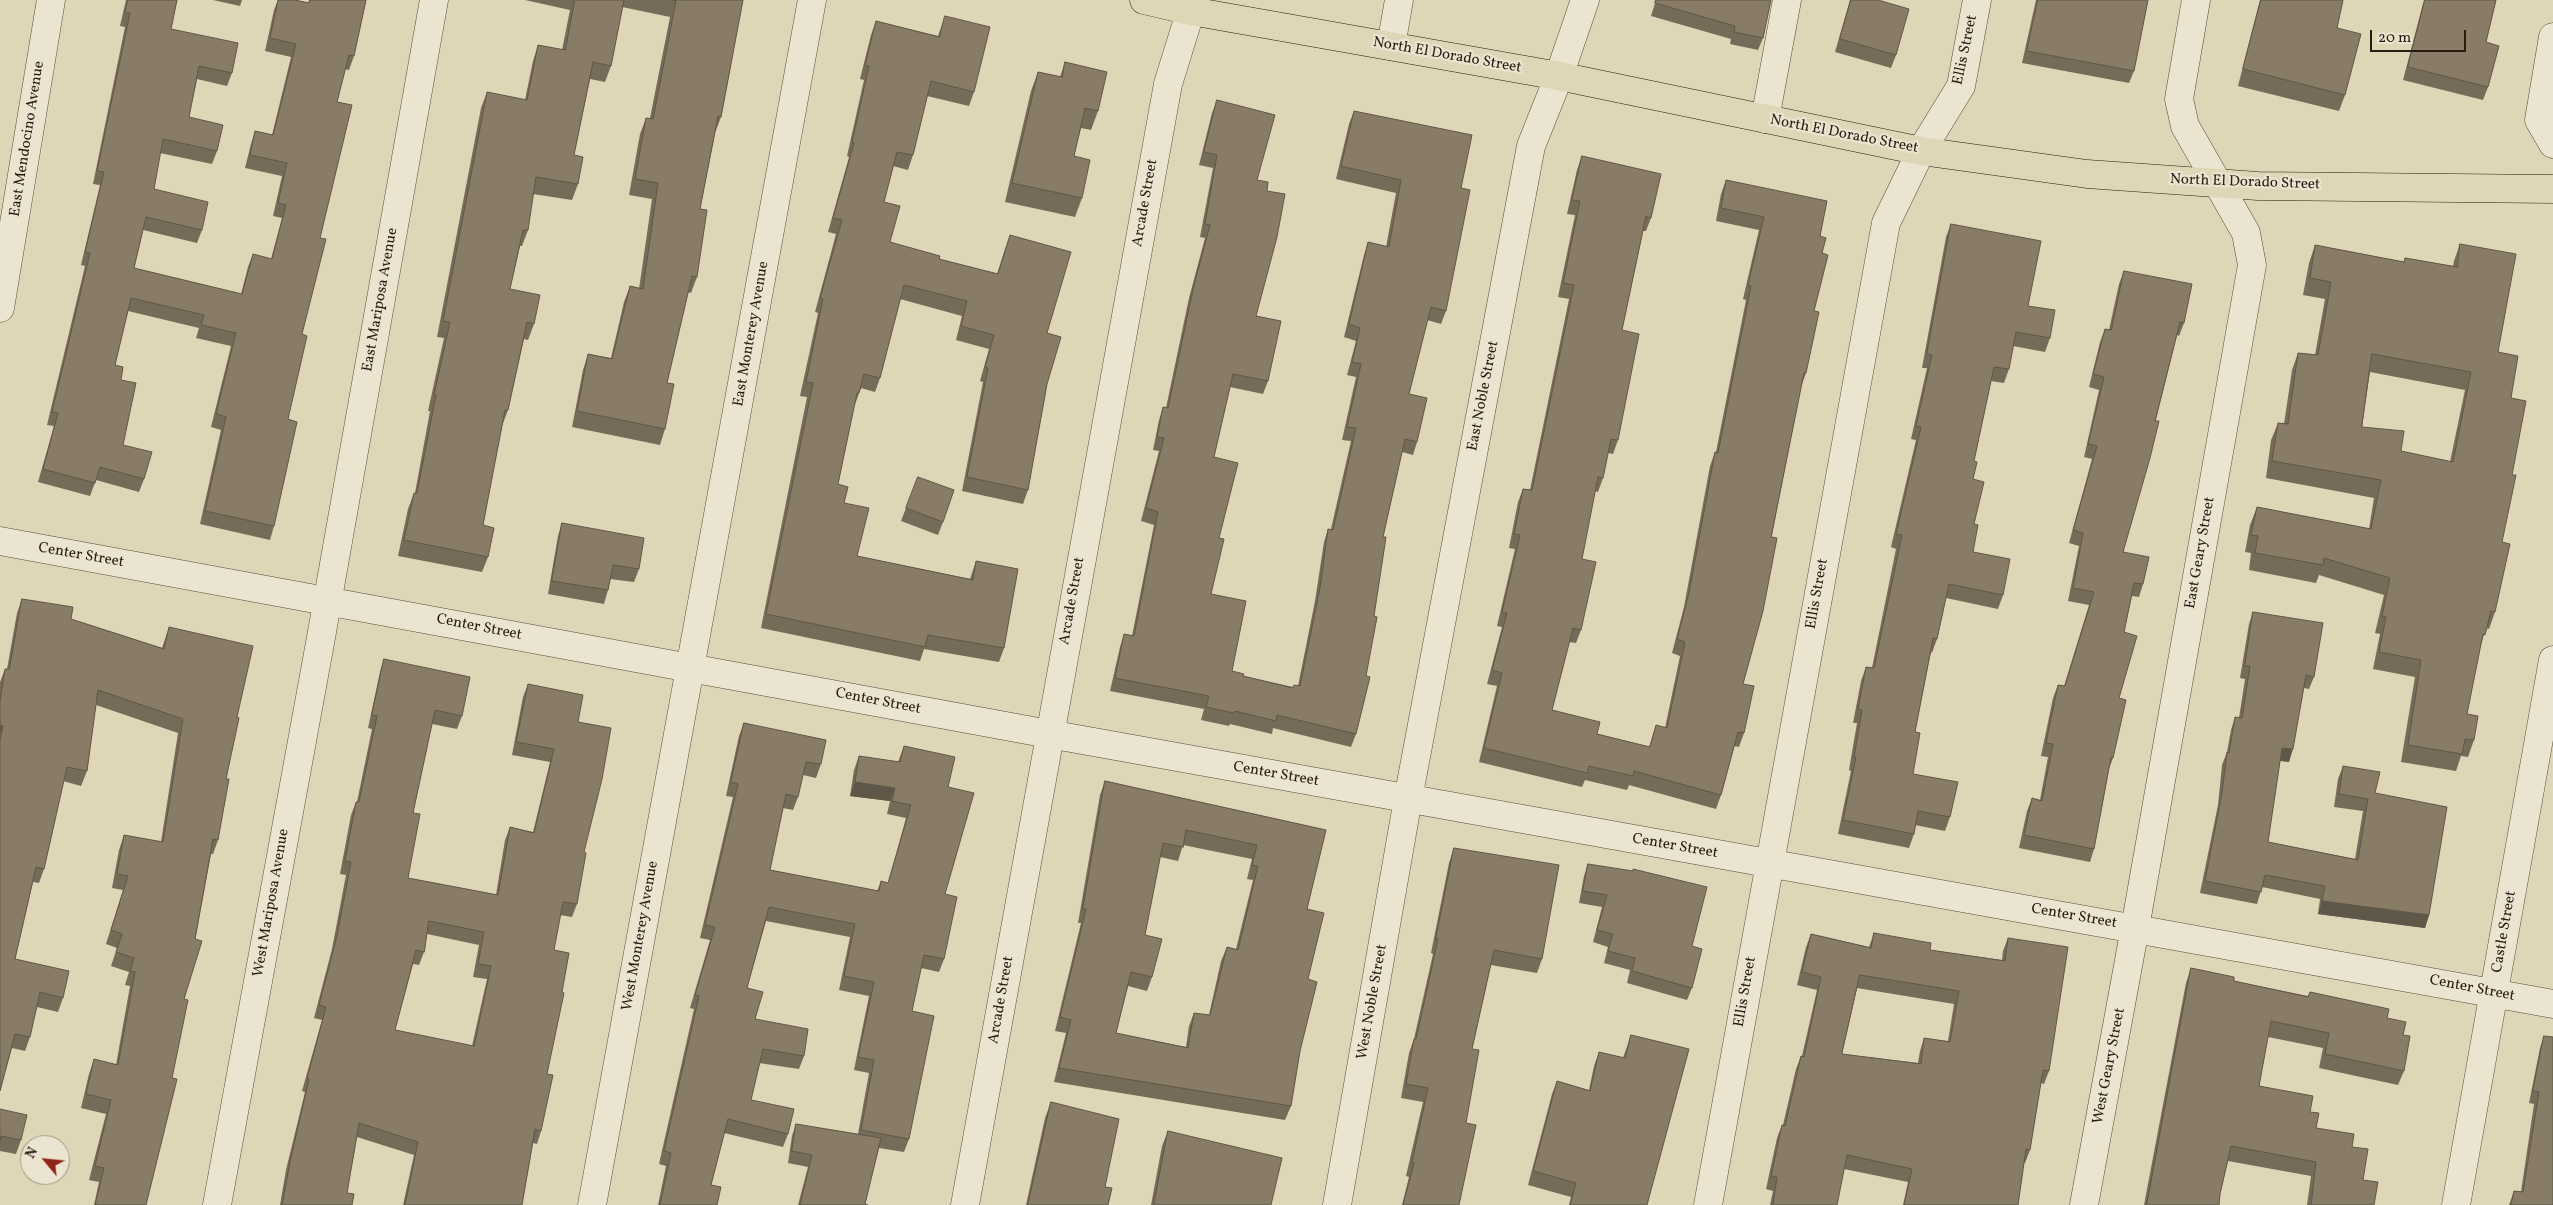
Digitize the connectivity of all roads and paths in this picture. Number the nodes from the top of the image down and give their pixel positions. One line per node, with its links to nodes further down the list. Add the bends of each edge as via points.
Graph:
1 (51, 0): 19 (street, East Mendocino Avenue)
2 (434, 0): 21 (street, East Mariposa Avenue)
3 (812, 0): 23 (street, East Monterey Avenue)
4 (1144, 0): 10 (main road, North El Dorado Street)
5 (1399, 0): 12 (street)
6 (1585, 0): 13 (street, East Noble Street)
7 (1786, 0): 14 (street)
8 (1977, 0): 16 (street, Ellis Street, via 1961,86)
9 (2196, 0): 17 (street, East Geary Street, via 2179,99 2185,126)
10 (1193, 5): 12 (main road, North El Dorado Street); 24 (street, Arcade Street, via 1168,84)
11 (2553, 38): 15 (street, via 2539,120)
12 (1391, 46): 13 (main road, North El Dorado Street)
13 (1559, 76): 14 (main road, North El Dorado Street); 25 (street, East Noble Street, via 1531,146)
14 (1765, 119): 16 (main road, North El Dorado Street)
15 (2553, 144)
16 (1921, 150): 17 (main road, North El Dorado Street, via 2087,174); 26 (street, Ellis Street, via 1886,223)
17 (2220, 184): 18 (main road, North El Dorado Street); 27 (street, East Geary Street, via 2246,233 2252,265)
18 (2553, 189)
19 (0, 308)
20 (0, 541): 21 (street, Center Street)
21 (328, 600): 23 (street, Center Street); 30 (street, West Mariposa Avenue)
22 (2553, 660): 28 (street, Castle Street)
23 (689, 667): 24 (street, Center Street); 31 (street, West Monterey Avenue)
24 (1049, 734): 25 (street, Center Street); 32 (street, Arcade Street)
25 (1408, 799): 26 (street, Center Street); 33 (street, West Noble Street)
26 (1768, 864): 27 (street, Center Street); 34 (street, Ellis Street)
27 (2135, 928): 28 (street, Center Street); 35 (street, West Geary Street)
28 (2494, 993): 29 (street, Center Street); 36 (street, Castle Street)
29 (2553, 1004)
30 (217, 1205)
31 (592, 1205)
32 (965, 1205)
33 (1336, 1205)
34 (1708, 1205)
35 (2084, 1205)
36 (2456, 1205)

